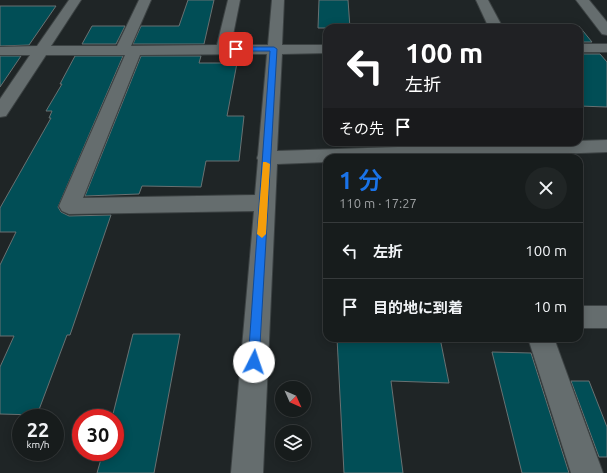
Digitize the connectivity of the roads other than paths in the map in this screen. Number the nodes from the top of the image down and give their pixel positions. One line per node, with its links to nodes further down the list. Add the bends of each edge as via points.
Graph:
1 (76, 0): 15 (street)
2 (145, 0): 16 (street)
3 (234, 0): 11 (street)
4 (278, 0): 12 (street)
5 (482, 0): 7 (street)
6 (582, 0): 8 (street)
7 (494, 24)
8 (607, 30)
9 (583, 48): 10 (street)
10 (607, 48)
11 (223, 49): 12 (street); 16 (street)
12 (274, 49): 13 (street); 21 (street)
13 (323, 49)
14 (0, 50): 15 (street)
15 (42, 50): 16 (street); 17 (street)
16 (128, 50): 22 (street, via 69,206)
17 (0, 112)
18 (607, 146): 19 (street)
19 (380, 154)
20 (323, 156): 21 (street)
21 (266, 158): 22 (street)
22 (264, 203): 26 (street)
23 (583, 317): 24 (street)
24 (607, 317)
25 (542, 342): 27 (street)
26 (246, 473)
27 (587, 473)

